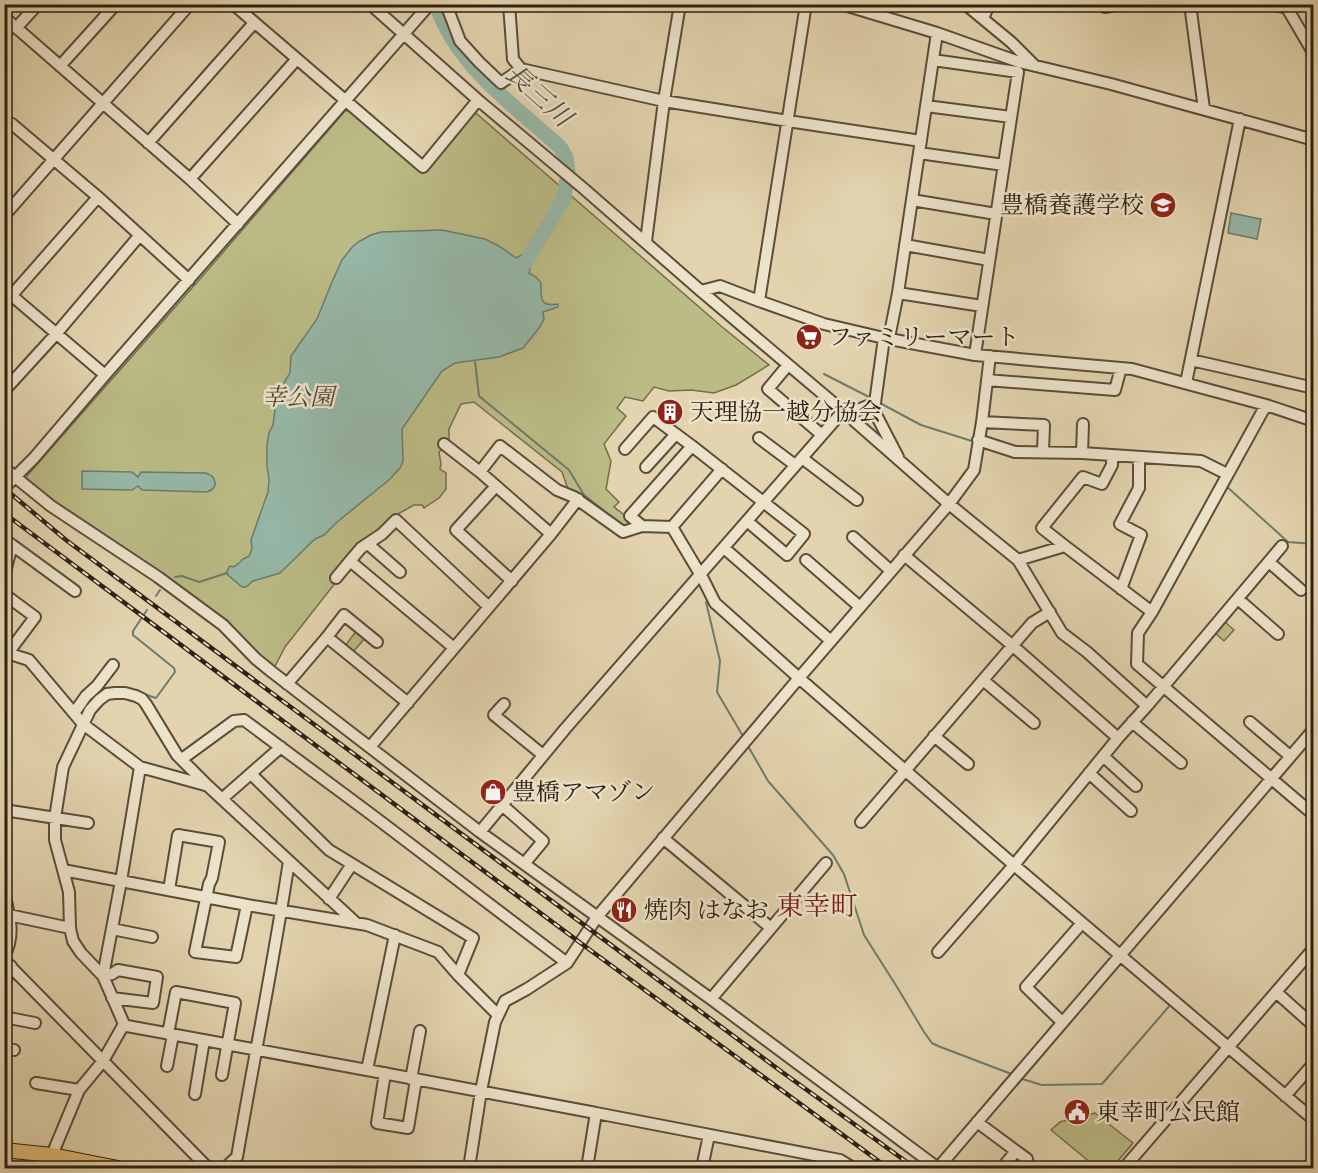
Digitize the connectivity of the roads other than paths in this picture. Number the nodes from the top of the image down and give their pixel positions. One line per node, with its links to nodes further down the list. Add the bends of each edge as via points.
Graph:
1 (38, 4): 21 (street)
2 (116, 4): 27 (street)
3 (190, 4): 33 (street)
4 (233, 4): 20 (street)
5 (370, 4): 23 (street)
6 (446, 4): 29 (street, via 460,41 501,83)
7 (509, 4): 29 (street, via 513,59)
8 (680, 4): 32 (street)
9 (806, 4): 38 (street)
10 (841, 4): 22 (street)
11 (965, 4): 19 (street)
12 (989, 4): 19 (street)
13 (1105, 4): 14 (street)
14 (1121, 4)
15 (1190, 4): 35 (street)
16 (1271, 4): 24 (street, via 1287,8)
17 (428, 7): 23 (street)
18 (4, 17): 21 (street)
19 (983, 19): 28 (street)
20 (254, 23): 25 (street); 42 (street)
21 (16, 28): 27 (street)
22 (937, 33): 26 (street); 28 (street)
23 (404, 34): 30 (street); 31 (street)
24 (1314, 54)
25 (296, 60): 31 (street); 46 (street)
26 (933, 60): 34 (street); 36 (street, via 1018,72)
27 (60, 66): 33 (street)
28 (1035, 66): 35 (street)
29 (521, 69): 32 (street)
30 (478, 100): 31 (street, via 423,167); 53 (street)
31 (345, 101): 51 (street)
32 (664, 101): 38 (street); 53 (street)
33 (103, 104): 42 (street); 44 (street)
34 (926, 106): 36 (street); 41 (street)
35 (1204, 110): 37 (street)
36 (1011, 117): 45 (street)
37 (1240, 119): 40 (street); 66 (street)
38 (788, 122): 41 (street); 60 (street)
39 (4, 132): 44 (street, via 12,124)
40 (1314, 140)
41 (921, 141): 43 (street)
42 (148, 143): 46 (street)
43 (919, 153): 45 (street); 48 (street)
44 (55, 159): 47 (street); 50 (street)
45 (1004, 165): 49 (street)
46 (190, 179): 51 (street)
47 (98, 197): 52 (street); 59 (street)
48 (912, 200): 49 (street); 54 (street)
49 (996, 214): 55 (street)
50 (4, 216)
51 (238, 224): 56 (street)
52 (140, 235): 56 (street); 62 (street)
53 (646, 241): 57 (street)
54 (905, 245): 55 (street); 58 (street)
55 (989, 260): 61 (street)
56 (189, 280): 69 (street)
57 (701, 291): 60 (street, via 720,286); 67 (street)
58 (898, 293): 61 (street); 63 (street)
59 (7, 296): 62 (street)
60 (759, 301): 63 (street, via 824,324)
61 (982, 306): 64 (street)
62 (56, 334): 69 (street); 73 (street)
63 (886, 338): 64 (street); 74 (street, via 875,403)
64 (975, 355): 65 (street)
65 (990, 356): 68 (street); 70 (street)
66 (1191, 360): 71 (street); 72 (street)
67 (788, 365): 76 (street); 81 (street, via 768,389)
68 (1121, 368): 70 (street, via 1114,390); 71 (street)
69 (105, 375): 98 (street)
70 (987, 380): 78 (street)
71 (1186, 383): 75 (street)
72 (1314, 388)
73 (4, 391)
74 (871, 405): 76 (street, via 853,412); 91 (street)
75 (1266, 405): 77 (street); 97 (street)
76 (843, 411): 81 (street); 91 (street)
77 (1314, 421)
78 (982, 422): 83 (street); 87 (street, via 1044,425)
79 (1083, 424): 88 (street)
80 (676, 434): 85 (street); 86 (street, via 653,417); 93 (street)
81 (822, 435): 92 (street)
82 (759, 438): 92 (street)
83 (978, 440): 87 (street, via 1015,452); 104 (street, via 974,470)
84 (444, 444): 96 (street)
85 (692, 446): 95 (street); 106 (street, via 630,516)
86 (625, 448)
87 (1043, 452): 88 (street)
88 (1082, 453): 89 (street)
89 (1112, 455): 90 (street); 112 (street, via 1112,465 1102,484 1083,477 1042,528)
90 (1139, 457): 97 (street, via 1201,461); 126 (street, via 1139,488 1120,524 1141,535)
91 (899, 460): 104 (street)
92 (799, 461): 102 (street); 103 (street)
93 (646, 467)
94 (4, 468): 98 (street)
95 (722, 469): 103 (street); 107 (street)
96 (480, 472): 99 (street); 101 (street, via 500,446 557,490)
97 (1227, 474): 134 (street)
98 (16, 476): 100 (street); 145 (street, via 51,506 223,625)
99 (496, 486): 108 (street); 125 (street, via 456,530)
100 (4, 488)
101 (578, 499): 106 (street, via 623,532); 108 (street)
102 (857, 500)
103 (764, 502): 105 (street); 105 (street, via 804,534 788,555)
104 (949, 504): 115 (street); 117 (street)
105 (747, 521): 114 (street)
106 (642, 526): 107 (street)
107 (672, 527): 122 (street)
108 (551, 534): 125 (street)
109 (853, 537): 120 (street)
110 (8, 542): 123 (street); 128 (street)
111 (368, 544): 118 (street); 121 (street); 131 (street, via 396,520)
112 (1065, 546): 117 (street); 126 (street)
113 (1282, 546): 119 (street)
114 (724, 548): 122 (street); 137 (street)
115 (904, 555): 120 (street); 139 (street)
116 (806, 560): 132 (street)
117 (1018, 560): 133 (street)
118 (350, 561): 124 (street); 140 (street)
119 (1269, 562): 127 (street); 130 (street)
120 (891, 571): 132 (street)
121 (400, 572)
122 (700, 575): 143 (street, via 715,603); 159 (street)
123 (4, 576)
124 (336, 578)
125 (512, 581): 131 (street)
126 (1121, 589): 134 (street)
127 (1301, 590)
128 (75, 591)
129 (4, 594): 141 (street, via 35,617)
130 (1238, 599): 135 (street); 146 (street)
131 (489, 607): 140 (street)
132 (860, 607): 137 (street)
133 (1050, 612): 139 (street, via 1032,623); 149 (street, via 1062,633)
134 (1152, 612): 146 (street, via 1138,633 1137,664)
135 (1278, 634)
136 (327, 637): 138 (street, via 344,615); 145 (street); 147 (street)
137 (831, 641): 143 (street)
138 (377, 642)
139 (1013, 646): 144 (street); 156 (street)
140 (454, 648): 147 (street)
141 (7, 652): 150 (street, via 29,660)
142 (113, 665): 150 (street, via 86,696)
143 (799, 678): 166 (street); 181 (street)
144 (983, 680): 153 (street); 155 (street)
145 (287, 684): 158 (street)
146 (1164, 686): 149 (street); 169 (street)
147 (408, 703): 158 (street)
148 (504, 704): 159 (street, via 494,715)
149 (1147, 706): 151 (street)
150 (79, 719): 162 (street, via 107,694 136,696 146,704); 165 (street); 177 (street, via 63,767)
151 (1132, 722): 156 (street); 163 (street)
152 (1250, 722): 161 (street)
153 (1034, 723)
154 (1314, 729): 161 (street)
155 (934, 736): 164 (street); 166 (street)
156 (1118, 738): 160 (street)
157 (281, 747): 162 (street, via 243,720 234,721); 168 (street); 208 (street)
158 (370, 747): 180 (street)
159 (543, 755): 173 (street)
160 (1103, 756): 167 (street); 171 (street)
161 (1290, 756): 169 (street)
162 (182, 759): 170 (street)
163 (1181, 763)
164 (968, 764)
165 (140, 767): 170 (street); 188 (street)
166 (905, 770): 178 (street); 186 (street)
167 (1089, 773): 175 (street); 186 (street)
168 (250, 774): 172 (street); 184 (street, via 329,850)
169 (1271, 779): 176 (street); 206 (street)
170 (208, 786): 172 (street)
171 (1136, 786)
172 (222, 798): 182 (street)
173 (501, 805): 180 (street); 185 (street, via 543,841)
174 (4, 810): 177 (street)
175 (1131, 811)
176 (1314, 816)
177 (55, 818): 179 (street); 187 (street, via 55,840)
178 (861, 822)
179 (88, 823)
180 (480, 832): 185 (street)
181 (663, 838): 196 (street); 200 (street)
182 (288, 861): 192 (street); 194 (street)
183 (826, 862): 200 (street)
184 (352, 864): 192 (street); 209 (street, via 473,938)
185 (524, 864): 196 (street)
186 (1014, 865): 198 (street); 205 (street)
187 (63, 870): 188 (street); 199 (street, via 69,892)
188 (121, 881): 189 (street); 201 (street)
189 (169, 890): 191 (street); 191 (street, via 178,835 219,842)
190 (4, 893): 195 (street)
191 (207, 897): 193 (street); 193 (street, via 195,952 236,957)
192 (329, 899): 197 (street)
193 (247, 905): 194 (street)
194 (281, 911): 197 (street); 226 (street)
195 (7, 914): 199 (street); 207 (street, via 11,928)
196 (597, 917): 208 (street); 214 (street)
197 (356, 923): 202 (street)
198 (1082, 923): 206 (street); 217 (street, via 1026,987)
199 (70, 928): 210 (street, via 81,953)
200 (771, 928): 214 (street)
201 (112, 929): 203 (street); 210 (street)
202 (394, 935): 209 (street, via 438,952); 230 (street)
203 (152, 937)
204 (1314, 948): 212 (street)
205 (938, 952)
206 (1119, 956): 217 (street); 225 (street)
207 (7, 961): 211 (street); 227 (street)
208 (567, 963): 215 (street, via 505,1001)
209 (458, 975): 215 (street)
210 (103, 976): 213 (street); 213 (street, via 118,970 157,977 153,1003)
211 (4, 985)
212 (1276, 992): 220 (street); 225 (street)
213 (112, 998): 219 (street)
214 (711, 999): 255 (street)
215 (498, 1015): 236 (street)
216 (4, 1017): 218 (street)
217 (1062, 1022): 241 (street)
218 (35, 1023)
219 (124, 1024): 222 (street); 227 (street)
220 (1314, 1026)
221 (420, 1031): 233 (street)
222 (170, 1034): 223 (street); 224 (street, via 176,993 235,1003); 229 (street)
223 (204, 1040): 224 (street); 237 (street)
224 (228, 1045): 226 (street); 232 (street)
225 (1228, 1048): 238 (street); 257 (street)
226 (255, 1049): 230 (street); 250 (street, via 237,1157)
227 (103, 1061): 235 (street); 249 (street)
228 (1314, 1063): 238 (street)
229 (167, 1066)
230 (367, 1070): 231 (street)
231 (385, 1073): 233 (street); 233 (street, via 377,1123 408,1128)
232 (222, 1075)
233 (414, 1079): 236 (street)
234 (36, 1083): 235 (street)
235 (79, 1090): 245 (street)
236 (482, 1091): 239 (street); 251 (street)
237 (195, 1094)
238 (1285, 1096): 240 (street)
239 (596, 1113): 242 (street); 252 (street)
240 (1314, 1120)
241 (977, 1122): 244 (street); 255 (street)
242 (709, 1135): 253 (street); 254 (street, via 840,1160)
243 (4, 1150): 245 (main road)
244 (1016, 1151): 246 (street); 256 (street)
245 (52, 1155): 247 (street); 248 (main road)
246 (1027, 1159)
247 (67, 1168)
248 (118, 1168)
249 (208, 1168)
250 (225, 1168)
251 (469, 1168)
252 (587, 1168)
253 (702, 1168)
254 (853, 1168)
255 (938, 1168)
256 (1002, 1168)
257 (1124, 1168)

